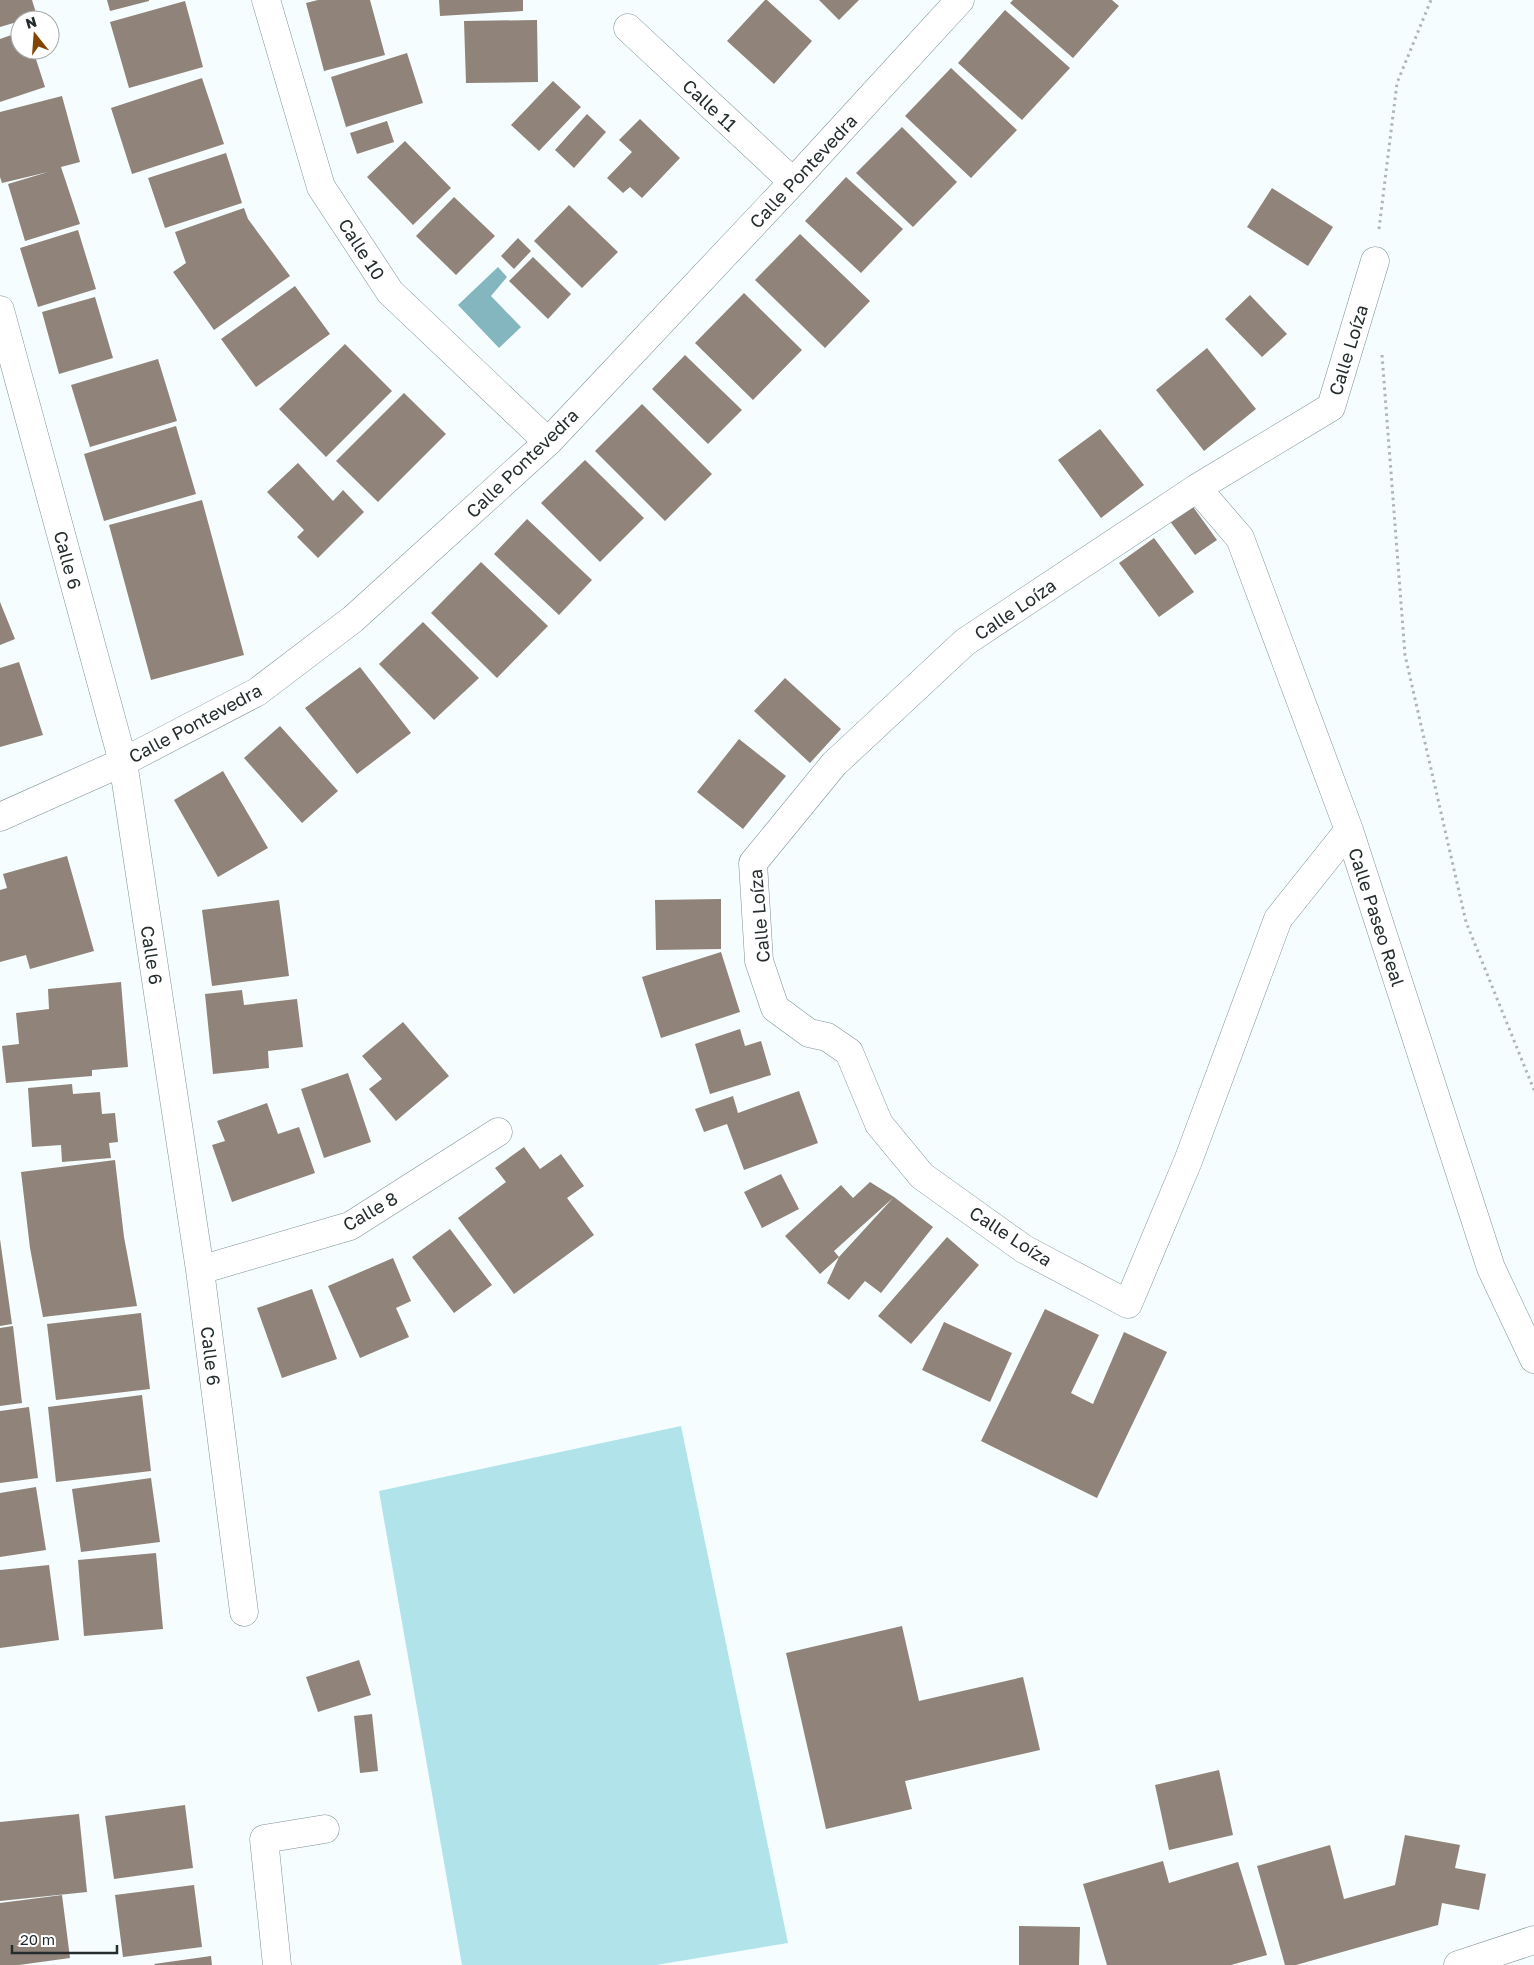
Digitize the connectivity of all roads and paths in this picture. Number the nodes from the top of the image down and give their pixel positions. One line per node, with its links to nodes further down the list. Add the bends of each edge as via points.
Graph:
1 (266, 0): 9 (street, Calle 10, via 321,187 390,292)
2 (960, 0): 5 (street, Calle Pontevedra)
3 (1431, 0): 6 (path, via 1397,83)
4 (628, 28): 5 (street, Calle 11)
5 (793, 182): 9 (street, Calle Pontevedra)
6 (1375, 261): 10 (street, Calle Loíza, via 1331,407)
7 (0, 310): 11 (street, Calle 6)
8 (1382, 349): 14 (path, via 1405,655 1466,922)
9 (548, 442): 11 (street, Calle Pontevedra, via 353,619 258,692)
10 (1197, 488): 13 (street, Calle Paseo Real, via 1240,538); 13 (street, Calle Loíza, via 965,642 834,764 753,863 759,961 775,1008 809,1033 827,1037 849,1052 879,1124 922,1176 1024,1248 1128,1304 1188,1161 1278,919)
11 (123, 762): 12 (street, Calle Pontevedra); 16 (street, Calle 6)
12 (0, 817)
13 (1349, 830): 17 (street, Calle Paseo Real, via 1491,1268)
14 (1534, 1090)
15 (498, 1132): 16 (street, Calle 8, via 350,1226)
16 (200, 1270): 18 (street, Calle 6)
17 (1534, 1359)
18 (244, 1612)
19 (325, 1829): 21 (street, via 264,1839)
20 (1534, 1940): 22 (street)
21 (277, 1965)
22 (1458, 1965)

